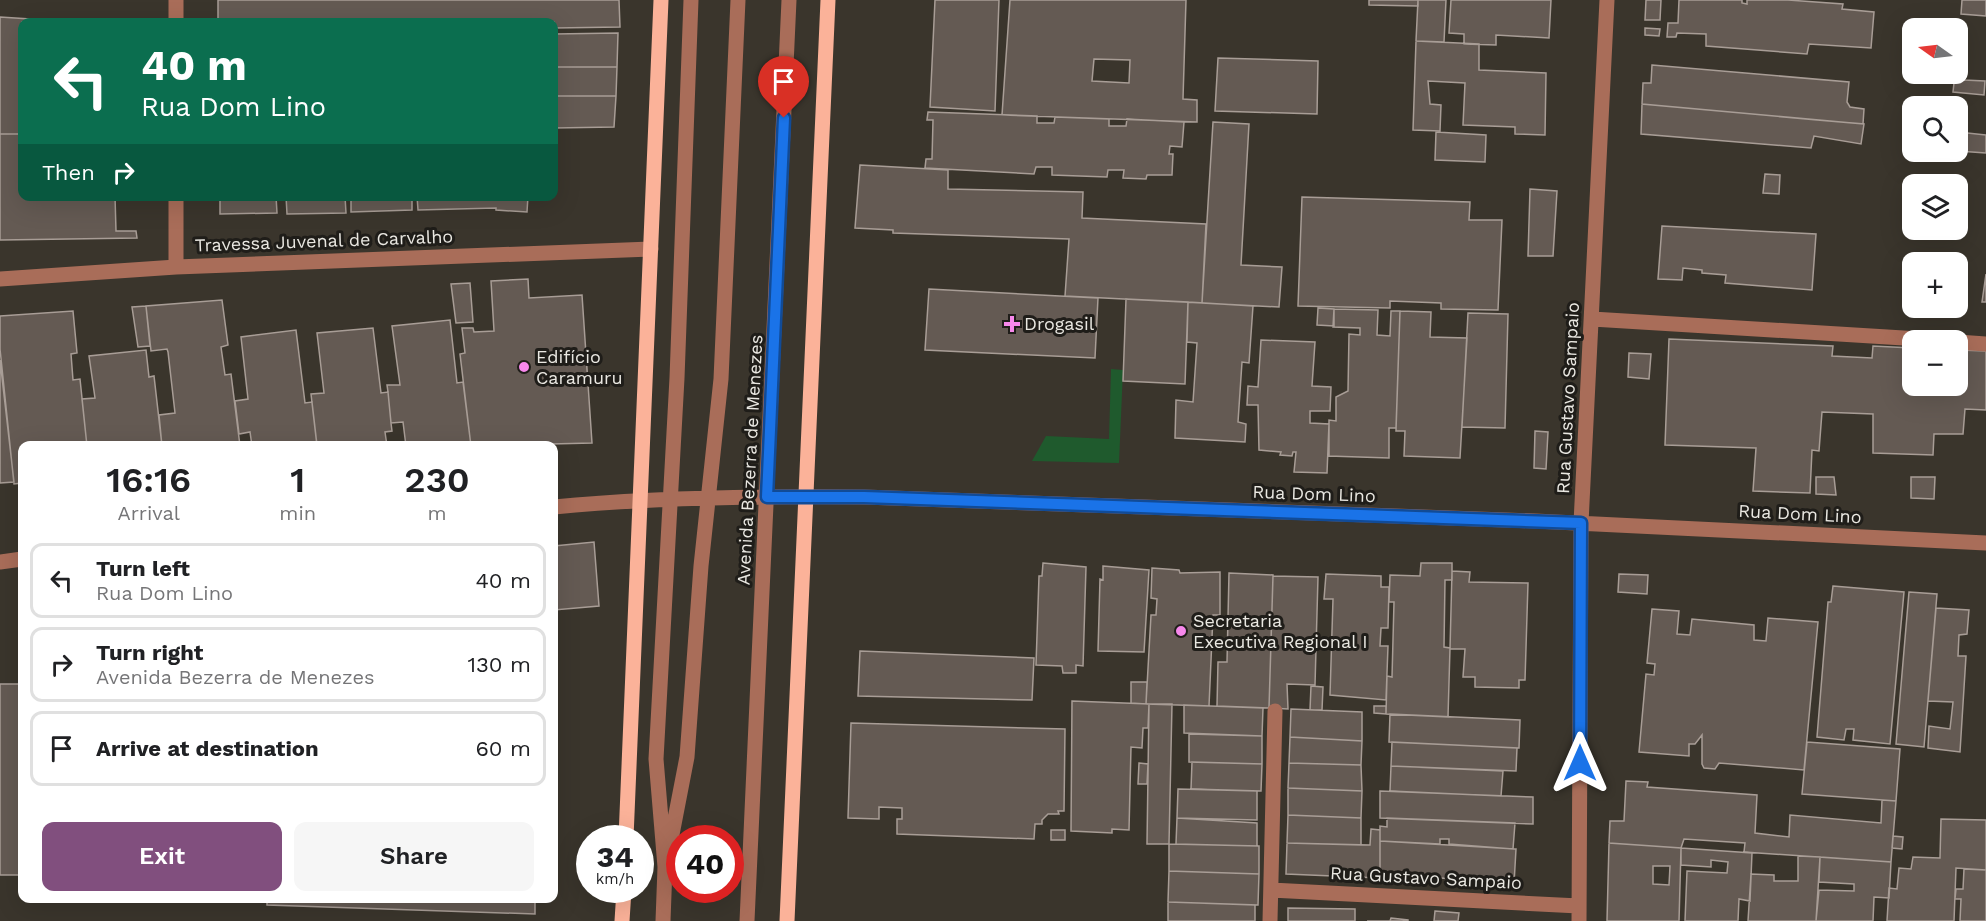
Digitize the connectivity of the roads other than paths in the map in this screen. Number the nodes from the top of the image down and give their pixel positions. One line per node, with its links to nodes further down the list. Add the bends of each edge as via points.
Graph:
1 (176, 0): 8 (street)
2 (661, 0): 10 (main road)
3 (691, 0): 20 (street, Avenida Bezerra de Menezes)
4 (738, 0): 19 (street, Avenida Bezerra de Menezes, via 721,379)
5 (789, 0): 18 (street, Avenida Bezerra de Menezes)
6 (828, 0): 17 (main road)
7 (1607, 0): 13 (street, Rua Gustavo Sampaio)
8 (176, 18)
9 (176, 201): 11 (street)
10 (651, 249): 11 (street, Travessa Juvenal de Carvalho); 21 (main road)
11 (176, 267): 12 (street, Travessa Juvenal de Carvalho)
12 (0, 279)
13 (1592, 319): 14 (street); 23 (street, Rua Gustavo Sampaio)
14 (1902, 338)
15 (1968, 343): 16 (street)
16 (1986, 344)
17 (806, 496): 18 (street, Rua Dom Lino); 23 (street, Rua Dom Lino); 36 (main road)
18 (767, 497): 19 (street, Rua Dom Lino); 35 (street, Avenida Bezerra de Menezes)
19 (708, 499): 20 (street, Rua Dom Lino); 29 (street, Avenida Bezerra de Menezes, via 687,757)
20 (669, 500): 21 (street, Rua Dom Lino); 29 (street, Avenida Bezerra de Menezes, via 656,759)
21 (640, 501): 22 (street, Rua Dom Lino); 28 (main road)
22 (558, 507)
23 (1581, 523): 24 (street, Rua Dom Lino); 32 (street, Rua Gustavo Sampaio)
24 (1986, 543)
25 (18, 560): 26 (street)
26 (0, 562)
27 (1275, 711): 30 (street)
28 (627, 825)
29 (665, 867): 34 (street, Avenida Bezerra de Menezes)
30 (1271, 890): 32 (street, Rua Gustavo Sampaio); 37 (street)
31 (623, 903): 33 (main road)
32 (1579, 913)
33 (622, 921)
34 (663, 921)
35 (747, 921)
36 (788, 921)
37 (1270, 921)

